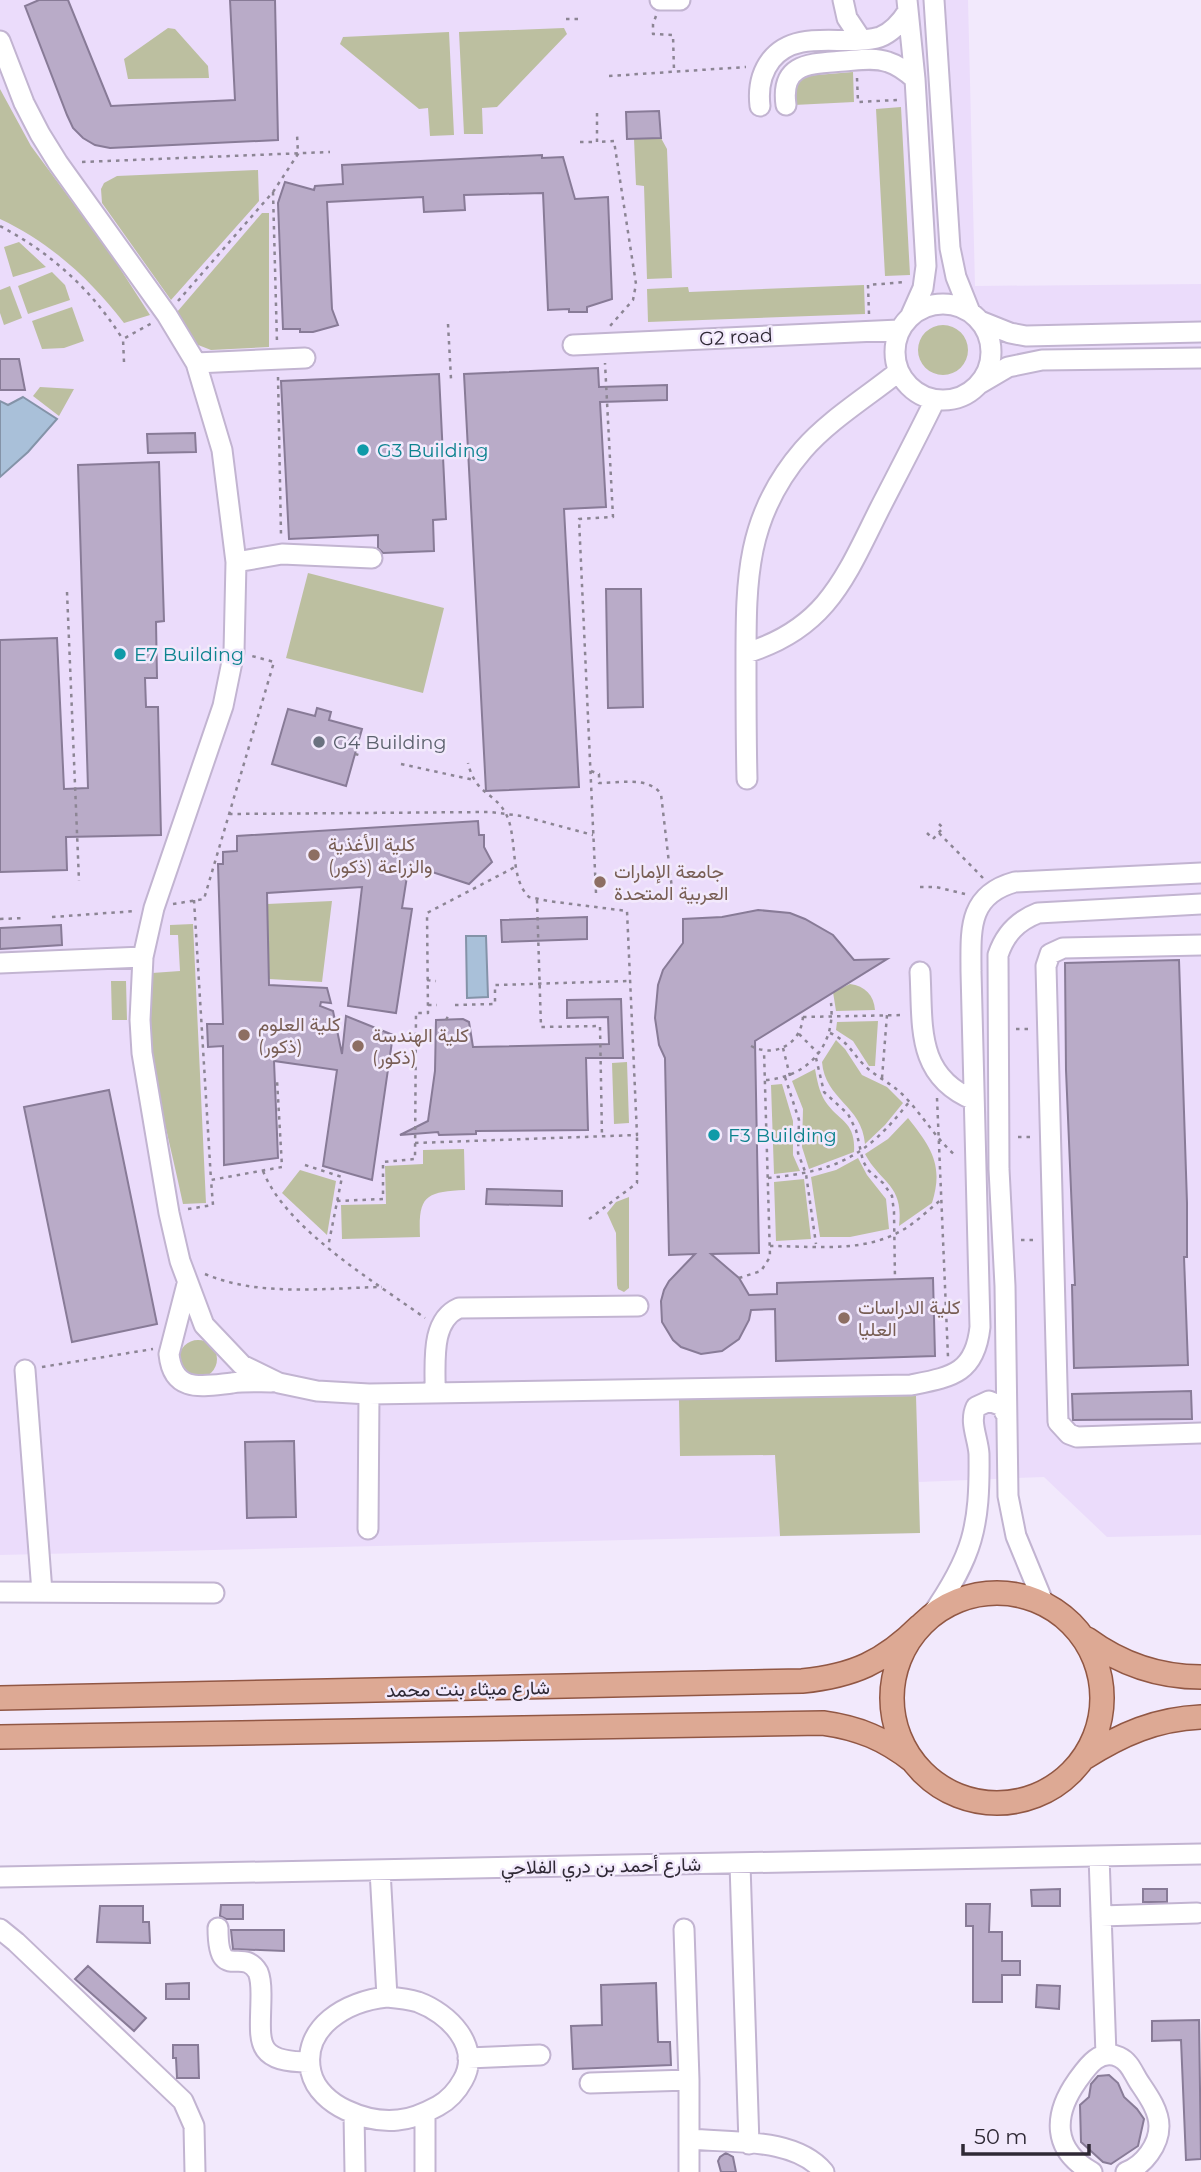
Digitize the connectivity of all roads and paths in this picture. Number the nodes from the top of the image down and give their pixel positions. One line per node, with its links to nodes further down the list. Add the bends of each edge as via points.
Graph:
1 (661, 0): 2 (street); 12 (path, via 653,34 673,35)
2 (680, 0)
3 (843, 0): 8 (street)
4 (934, 0): 28 (street, via 950,248 956,278)
5 (907, 6): 8 (street, via 891,32); 14 (street)
6 (566, 19): 7 (path)
7 (583, 19)
8 (861, 38): 11 (street, via 789,45)
9 (0, 41): 24 (street, via 24,103)
10 (856, 61): 14 (street, via 889,62); 15 (path, via 858,102); 16 (street, via 796,70 785,85)
11 (767, 66): 12 (path); 17 (street, via 760,82)
12 (674, 71): 13 (path)
13 (609, 76)
14 (915, 79): 15 (street)
15 (916, 100): 26 (street)
16 (786, 105)
17 (760, 106)
18 (597, 113): 21 (path)
19 (298, 134): 23 (path)
20 (580, 142): 21 (path)
21 (597, 142): 34 (path, via 614,141 636,284 633,300 611,323)
22 (330, 152): 23 (path)
23 (298, 154): 24 (path); 27 (path, via 273,192)
24 (58, 163): 27 (street)
25 (0, 226): 33 (path, via 40,249 69,273)
26 (925, 281): 29 (path, via 868,285); 30 (street)
27 (167, 315): 33 (path); 39 (street)
28 (975, 316): 30 (street, via 946,303 933,304); 32 (street, via 1010,333 1034,337); 42 (street, via 991,346)
29 (870, 321)
30 (905, 323): 34 (street, G2 road); 40 (street, via 895,344)
31 (448, 324): 41 (path)
32 (1201, 332)
33 (123, 340): 38 (path)
34 (604, 343): 35 (street, G2 road); 50 (path, via 613,517 579,519)
35 (573, 345)
36 (305, 358): 39 (street)
37 (1201, 358): 42 (street, via 1042,360 1008,367)
38 (124, 362)
39 (196, 363): 45 (street, via 222,450)
40 (898, 372): 43 (street, via 920,395); 47 (street, via 820,433 777,486 758,528 750,561)
41 (451, 379)
42 (979, 384): 43 (street, via 951,400)
43 (935, 400): 47 (street, via 830,600 792,633)
44 (372, 558): 45 (street, via 282,554)
45 (236, 562): 74 (street, via 234,652 223,706)
46 (67, 592): 61 (path)
47 (746, 653): 52 (street)
48 (468, 762): 51 (path)
49 (401, 764): 51 (path)
50 (591, 771): 58 (path); 63 (path, via 598,774 599,783 645,783 661,794)
51 (474, 779): 54 (path)
52 (747, 779)
53 (229, 814): 54 (path)
54 (507, 815): 58 (path); 59 (path)
55 (938, 823): 57 (path, via 943,828)
56 (927, 833): 57 (path, via 933,839)
57 (939, 833): 65 (path)
58 (593, 835): 64 (path)
59 (517, 866): 67 (path, via 523,891); 77 (path, via 427,913)
60 (1201, 873): 65 (street, via 1015,882)
61 (79, 881)
62 (920, 887): 65 (path)
63 (672, 889)
64 (596, 893)
65 (988, 896): 100 (street, via 971,926)
66 (194, 900): 114 (path)
67 (537, 900): 79 (path, via 627,911); 80 (path)
68 (1201, 904): 136 (street, via 1038,914 1016,926 1001,947 996,970)
69 (81, 909): 70 (path)
70 (81, 915)
71 (24, 918): 72 (path)
72 (0, 919)
73 (1201, 945): 105 (street, via 1063,948 1050,954 1046,966)
74 (143, 957): 75 (street); 117 (street, via 142,1053)
75 (0, 963)
76 (920, 972): 85 (street)
77 (427, 980): 78 (path); 82 (path)
78 (436, 981)
79 (630, 981): 80 (path); 102 (path)
80 (540, 984): 84 (path, via 495,985 495,1004); 103 (path, via 541,1027 600,1026)
81 (831, 1003): 87 (path)
82 (428, 1005): 83 (path); 107 (path, via 428,1013 416,1013)
83 (437, 1005)
84 (455, 1005)
85 (922, 1014): 86 (path); 94 (street, via 925,1048)
86 (887, 1016): 87 (path); 97 (path)
87 (832, 1017): 88 (path); 89 (path, via 803,1015)
88 (830, 1033): 93 (path); 97 (path, via 845,1040 861,1063)
89 (799, 1034): 91 (path); 93 (path)
90 (751, 1046): 92 (path)
91 (783, 1048): 92 (path); 95 (path)
92 (764, 1051): 99 (path)
93 (817, 1056): 95 (path); 108 (path, via 824,1092 853,1122)
94 (936, 1073): 100 (street, via 953,1090); 106 (path)
95 (790, 1076): 96 (path)
96 (785, 1077): 99 (path); 112 (path, via 798,1112 798,1153)
97 (882, 1078): 101 (path)
98 (277, 1080): 111 (path, via 282,1167)
99 (766, 1080): 113 (path)
100 (974, 1100): 110 (street)
101 (909, 1102): 106 (path); 108 (path)
102 (637, 1135): 103 (path); 118 (path, via 637,1183)
103 (602, 1137): 107 (path)
104 (1013, 1137): 105 (path)
105 (1050, 1137): 137 (street, via 1058,1422 1077,1437)
106 (939, 1140): 110 (path); 115 (path)
107 (415, 1143): 116 (path, via 415,1159 383,1161 383,1199)
108 (860, 1152): 112 (path); 119 (path, via 867,1170 892,1196)
109 (304, 1165): 116 (path, via 342,1177)
110 (975, 1169): 132 (street, via 978,1343 963,1370)
111 (263, 1171): 114 (path); 122 (path, via 281,1203)
112 (806, 1174): 113 (path); 121 (path)
113 (768, 1178): 120 (path)
114 (211, 1180): 117 (path, via 213,1205)
115 (942, 1199): 119 (path); 132 (path)
116 (337, 1201): 122 (path)
117 (169, 1213): 123 (street)
118 (589, 1219)
119 (895, 1234): 121 (path, via 862,1245); 125 (path)
120 (770, 1246): 121 (path); 124 (path, via 765,1267)
121 (817, 1246)
122 (328, 1247): 127 (path)
123 (180, 1261): 126 (street); 127 (path, via 217,1279 257,1287)
124 (739, 1278)
125 (895, 1280)
126 (187, 1284): 130 (street); 133 (street, via 204,1325 221,1345 242,1365)
127 (382, 1287): 129 (path)
128 (638, 1306): 129 (street, via 466,1307 452,1311)
129 (439, 1329): 134 (street)
130 (170, 1346): 131 (path); 133 (street, via 172,1369 190,1385)
131 (25, 1370): 140 (street)
132 (949, 1377): 134 (street, via 911,1385)
133 (279, 1383): 135 (street)
134 (435, 1393): 135 (street)
135 (369, 1394): 138 (street)
136 (1005, 1413): 142 (street, via 1011,1516); 143 (street, via 1002,1406 989,1401 973,1413 979,1451 973,1534 954,1583)
137 (1201, 1433)
138 (368, 1529)
139 (0, 1592): 140 (street)
140 (42, 1592): 141 (street)
141 (214, 1594)
142 (1044, 1604): 143 (main road, via 1011,1594 977,1595 953,1603); 144 (main road)
143 (925, 1621): 146 (main road, شارع ميثاء بنت محمد, via 879,1660 855,1671 802,1681); 150 (main road, via 900,1657 892,1692 897,1729)
144 (1082, 1636): 145 (main road, via 1129,1664 1156,1673); 149 (main road, via 1099,1669 1103,1706)
145 (1201, 1677)
146 (4, 1696)
147 (1201, 1717): 149 (main road, via 1133,1730)
148 (0, 1737): 150 (main road, via 823,1723 872,1734)
149 (1084, 1758): 150 (main road, via 1048,1791 1000,1803 952,1793)
150 (913, 1761)
151 (1201, 1854): 152 (street, شارع أحمد بن دري الفلاحي)
152 (1099, 1856): 153 (street, شارع أحمد بن دري الفلاحي); 157 (street)
153 (740, 1864): 154 (street, شارع أحمد بن دري الفلاحي); 171 (street)
154 (380, 1870): 155 (street, شارع أحمد بن دري الفلاحي); 161 (street)
155 (0, 1877)
156 (1198, 1913): 157 (street)
157 (1101, 1916): 163 (street)
158 (218, 1928): 165 (street, via 223,1959 250,1964 260,1976 264,2048 280,2060)
159 (0, 1929): 172 (street, via 183,2101 194,2126)
160 (684, 1929): 166 (street)
161 (387, 1997): 164 (street, via 418,2002 447,2019 465,2043); 165 (street, via 359,2002 335,2014 315,2035)
162 (540, 2055): 164 (street)
163 (1106, 2055): 177 (street, via 1089,2063 1061,2106 1059,2119 1065,2146); 178 (street, via 1129,2065 1159,2125 1147,2158)
164 (468, 2058): 169 (street, via 458,2089)
165 (309, 2062): 168 (street, via 312,2078 322,2092)
166 (689, 2080): 167 (street); 170 (street)
167 (590, 2083)
168 (354, 2114): 169 (street, via 383,2121); 173 (street)
169 (425, 2114): 174 (street)
170 (690, 2139): 171 (street); 175 (street)
171 (749, 2144): 176 (street, via 782,2146)
172 (195, 2172)
173 (355, 2172)
174 (425, 2172)
175 (689, 2172)
176 (824, 2172)
177 (1092, 2172)
178 (1126, 2172)

